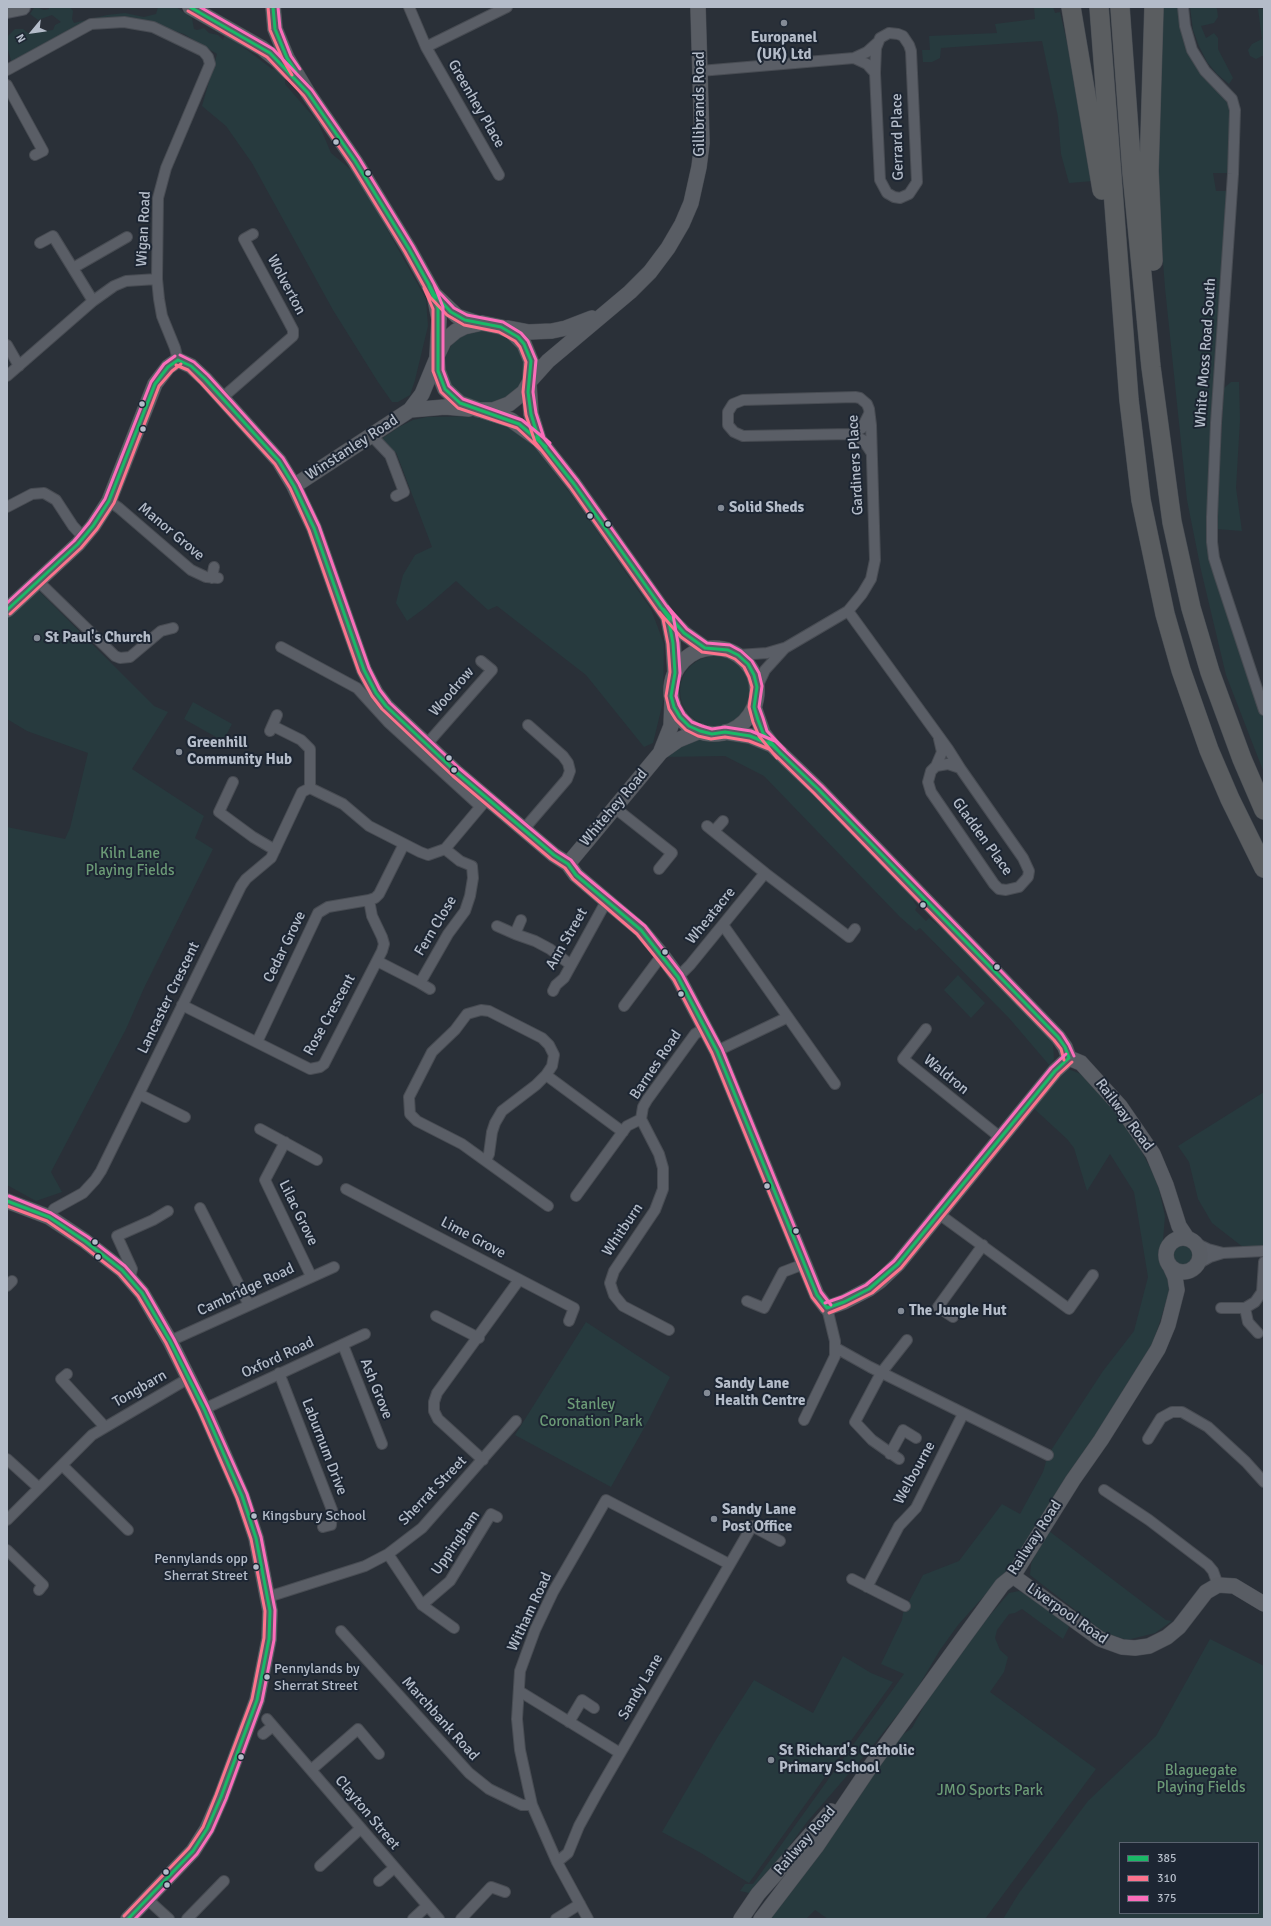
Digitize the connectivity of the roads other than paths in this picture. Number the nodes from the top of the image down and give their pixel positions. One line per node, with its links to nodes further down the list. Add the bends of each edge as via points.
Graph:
1 (22, 7): 12 (main road)
2 (190, 7): 20 (main road, via 270,53)
3 (273, 7): 20 (main road, via 275,29)
4 (409, 7): 14 (street, Greenhey Place)
5 (507, 7): 14 (street)
6 (698, 7): 17 (main road, Gillibrands Road)
7 (1071, 7): 34 (highway, via 1101,177)
8 (1099, 7): 34 (highway)
9 (1120, 7): 52 (highway, via 1149,352)
10 (1154, 7): 52 (highway, via 1149,171 1151,231)
11 (1183, 7): 69 (street, White Moss Road South, via 1192,50 1205,71 1232,99 1235,110 1216,415 1212,542 1214,558)
12 (7, 10)
13 (877, 43): 15 (street, Gerrard Place, via 867,52); 18 (street, Gerrard Place); 18 (street, Gerrard Place, via 889,33 898,34 906,40 910,51 917,182 905,197 894,197 887,193 880,180)
14 (426, 47): 22 (street, Greenhey Place)
15 (854, 58): 17 (street, Gerrard Place); 18 (street, via 867,64)
16 (7, 70): 27 (street, Wigan Road, via 91,24 124,22 153,27 203,51 208,57 210,64 160,188 157,209)
17 (700, 71): 30 (main road, Gillibrands Road, via 702,143 691,203 668,248 650,272)
18 (875, 73)
19 (7, 85): 21 (street, via 43,151)
20 (308, 93): 28 (main road, via 355,161)
21 (35, 155)
22 (499, 175)
23 (253, 234): 40 (street, Wolverton, via 244,239 293,330 293,336)
24 (127, 238): 26 (street)
25 (40, 243): 26 (street, via 53,236)
26 (73, 268): 29 (street)
27 (156, 279): 29 (street, via 126,281); 36 (street, Wigan Road, via 162,316)
28 (434, 294): 31 (main road, via 457,316); 35 (main road, via 439,319)
29 (93, 301): 37 (street)
30 (605, 312): 32 (main road, Gillibrands Road, via 580,324 552,331 529,332); 39 (main road, Gillibrands Road, via 548,362)
31 (482, 324): 32 (main road); 35 (main road, via 464,327 450,336 440,348)
32 (501, 326): 39 (main road, via 524,344 531,361)
33 (7, 345): 37 (street)
34 (1125, 351): 91 (highway, via 1141,500 1165,614 1181,670 1209,750)
35 (437, 357): 41 (main road, Winstanley Road, via 426,386); 42 (main road, via 438,371 445,389 460,403)
36 (178, 360): 40 (main road, via 191,366); 50 (main road, via 168,367 155,384)
37 (19, 366): 38 (street)
38 (7, 376)
39 (529, 383): 42 (main road, via 524,392 509,404); 46 (main road, via 531,414)
40 (222, 398): 48 (main road, via 279,461)
41 (409, 411): 42 (main road, Winstanley Road, via 445,407); 45 (main road, Winstanley Road)
42 (481, 411): 46 (main road, via 515,422)
43 (869, 414): 44 (street, via 862,428); 44 (street, Gardiners Place, via 864,401 850,396 743,400 733,404 727,416 731,430 743,436); 47 (street, Gardiners Place)
44 (851, 434): 47 (street, via 863,440)
45 (371, 435): 48 (main road, Winstanley Road); 49 (street, via 390,455 404,492)
46 (539, 440): 58 (main road)
47 (871, 453): 57 (street, Gardiners Place, via 875,560 871,579)
48 (294, 486): 75 (main road, via 314,528 371,685 386,706)
49 (396, 496)
50 (109, 501): 53 (main road); 54 (street, Manor Grove, via 191,570 215,578)
51 (7, 507): 53 (street, via 32,494 44,493 56,500)
52 (1172, 522): 84 (highway, via 1191,608 1210,672 1242,760)
53 (84, 538): 55 (main road)
54 (214, 567)
55 (39, 582): 56 (main road); 59 (street, via 120,658 130,657 160,631)
56 (7, 610)
57 (848, 611): 62 (street, Gardiners Place); 74 (street, Gladden Place)
58 (668, 617): 61 (main road); 65 (main road)
59 (173, 628)
60 (281, 647): 82 (street, via 357,688 388,722)
61 (705, 648): 63 (main road, via 722,649); 65 (main road, via 682,661)
62 (785, 648): 63 (street, Gardiners Place, via 767,653); 66 (street, Gardiners Place, via 765,670)
63 (738, 655): 66 (main road, via 748,664)
64 (481, 661): 75 (street, Woodrow, via 492,670)
65 (675, 673): 67 (main road)
66 (757, 687): 68 (main road)
67 (672, 696): 72 (main road, via 674,707 680,717 689,726); 77 (main road, via 670,726)
68 (754, 707): 73 (main road, via 737,727); 76 (main road, via 763,733)
69 (1264, 710)
70 (277, 715): 81 (street, via 271,728 301,740 310,749)
71 (528, 725): 86 (street, via 563,756 570,771 567,779)
72 (700, 731): 73 (main road, via 712,734); 77 (main road, via 678,740)
73 (725, 732): 76 (main road, via 750,736)
74 (939, 738): 78 (street, Gladden Place, via 942,752); 79 (street, Gladden Place)
75 (426, 745): 82 (main road)
76 (772, 745): 115 (main road, via 823,794 1058,1037)
77 (657, 757): 83 (main road, Whitehey Road)
78 (936, 766): 79 (street, via 948,764); 79 (street, Gladden Place, via 928,776 930,792 994,884 999,889 1006,890 1019,887 1028,877 1027,864)
79 (960, 768)
80 (234, 782): 89 (street, via 219,812)
81 (310, 788): 87 (street, via 338,801 369,826); 89 (street, Lancaster Crescent, via 302,792)
82 (483, 802): 86 (main road); 88 (street)
83 (616, 808): 90 (main road, Whitehey Road); 92 (street, via 672,853)
84 (1264, 810)
85 (723, 821): 93 (street, via 711,829)
86 (524, 829): 90 (main road)
87 (404, 844): 88 (street, via 428,855); 94 (street, via 379,894 376,898)
88 (445, 849): 105 (street, Fern Close, via 460,861 472,866 470,896 465,911 448,934)
89 (275, 850): 108 (street, Lancaster Crescent, via 266,863 243,882)
90 (568, 864): 95 (main road, via 576,875)
91 (1264, 868)
92 (659, 869)
93 (765, 873): 97 (street, Wheatacre); 99 (street, via 849,936)
94 (368, 900): 102 (street, Rose Crescent, via 384,944); 113 (street, Cedar Grove, via 328,907 318,913)
95 (607, 900): 101 (main road, via 641,930); 103 (street, Ann Street)
96 (522, 920): 100 (street)
97 (723, 925): 104 (street, Wheatacre); 110 (street)
98 (497, 926): 100 (street)
99 (855, 929)
100 (515, 934): 103 (street, via 550,948)
101 (662, 955): 104 (main road); 109 (street)
102 (377, 962): 105 (street); 113 (street, Rose Crescent, via 324,1064 320,1067 310,1069)
103 (571, 965): 107 (street, Ann Street, via 564,978)
104 (678, 976): 111 (main road)
105 (420, 983): 106 (street)
106 (430, 988)
107 (552, 991)
108 (182, 1005): 113 (street, Rose Crescent); 118 (street, Lancaster Crescent)
109 (624, 1006)
110 (788, 1017): 114 (street); 117 (street)
111 (705, 1028): 114 (main road); 120 (street, Barnes Road, via 695,1034 647,1100)
112 (926, 1029): 123 (street, Waldron, via 903,1059)
113 (257, 1042)
114 (717, 1052): 142 (main road)
115 (1069, 1058): 123 (main road, via 1055,1071); 131 (main road, Railway Road, via 1081,1063 1096,1077 1132,1122 1153,1154)
116 (546, 1075): 122 (street); 126 (street, via 502,1111 495,1123 490,1154); 126 (street, via 552,1066 554,1056 550,1045 542,1038 489,1011 481,1010 467,1014 432,1052 409,1097 410,1114 417,1122 462,1144)
117 (835, 1084)
118 (139, 1094): 119 (street); 135 (street, Lancaster Crescent, via 95,1180 83,1193 54,1209)
119 (185, 1117)
120 (641, 1119): 122 (street, Barnes Road, via 627,1126); 159 (street, Whitburn, via 659,1154 663,1168 663,1189 655,1210 614,1271 610,1283 617,1300 623,1306)
121 (260, 1129): 124 (street)
122 (623, 1132): 128 (street, Barnes Road)
123 (1001, 1138): 134 (main road)
124 (285, 1142): 125 (street); 147 (street, Lilac Grove, via 265,1180)
125 (316, 1160)
126 (486, 1160): 130 (street)
127 (346, 1189): 149 (street, Lime Grove)
128 (576, 1196)
129 (7, 1201): 135 (main road)
130 (548, 1206)
131 (1172, 1207): 136 (main road, Railway Road, via 1179,1226); 138 (main road, Railway Road)
132 (200, 1208): 152 (street)
133 (168, 1211): 148 (street, via 117,1236 132,1269)
134 (939, 1214): 137 (street); 153 (main road, via 907,1255 880,1282 852,1298)
135 (49, 1217): 148 (main road, via 109,1259)
136 (1191, 1241): 138 (main road, via 1177,1239); 140 (street); 145 (main road, via 1200,1255)
137 (982, 1245): 146 (street, via 1070,1308); 157 (street, via 938,1307)
138 (1169, 1245): 143 (main road, via 1166,1256)
139 (1264, 1251): 140 (street)
140 (1222, 1252): 145 (street)
141 (1264, 1262): 155 (street, via 1262,1292 1255,1302)
142 (804, 1264): 151 (street, via 783,1272 764,1308); 153 (main road, via 817,1295)
143 (1170, 1266): 145 (main road, via 1178,1271 1188,1271); 150 (main road, Railway Road, via 1177,1283)
144 (334, 1267): 147 (street, Cambridge Road)
145 (1194, 1267): 150 (main road, Railway Road)
146 (1093, 1275)
147 (311, 1276): 152 (street, Cambridge Road)
148 (130, 1278): 164 (main road, via 142,1293)
149 (519, 1280): 158 (street, Lime Grove, via 574,1308); 162 (street)
150 (1176, 1298): 194 (main road, Railway Road, via 1158,1350)
151 (747, 1302)
152 (249, 1305): 164 (street, Cambridge Road)
153 (827, 1308): 166 (street)
154 (1221, 1308): 155 (street)
155 (1244, 1308): 160 (street, via 1248,1322)
156 (436, 1316): 162 (street)
157 (953, 1317)
158 (569, 1321)
159 (669, 1330)
160 (1258, 1333)
161 (365, 1334): 165 (street, Oxford Road)
162 (479, 1338): 181 (street, via 437,1394 434,1407 441,1423)
163 (907, 1340): 167 (street)
164 (170, 1341): 170 (main road)
165 (343, 1345): 169 (street, Oxford Road); 178 (street, Ash Grove)
166 (836, 1348): 167 (street); 173 (street, via 832,1365)
167 (881, 1373): 172 (street); 176 (street, via 851,1426 894,1456 903,1430)
168 (67, 1374): 175 (street, Tongbarn, via 61,1379)
169 (279, 1374): 171 (street, Oxford Road); 188 (street, Laburnum Drive, via 332,1510 331,1525)
170 (189, 1378): 171 (main road); 175 (street, Tongbarn)
171 (204, 1409): 199 (main road, via 252,1525)
172 (963, 1414): 179 (street); 197 (street, Welbourne, via 916,1508 899,1526)
173 (804, 1420)
174 (516, 1421): 181 (street, Sherrat Street)
175 (105, 1427): 182 (street, Tongbarn, via 92,1435)
176 (916, 1438)
177 (1148, 1439): 183 (street, via 1161,1418 1172,1412 1182,1412 1208,1427)
178 (382, 1444)
179 (1048, 1455)
180 (7, 1459): 184 (street)
181 (483, 1460): 192 (street, Sherrat Street, via 422,1528)
182 (62, 1465): 184 (street, Tongbarn); 189 (street)
183 (1264, 1482)
184 (39, 1488): 187 (street, Tongbarn)
185 (1104, 1490): 196 (street, via 1208,1565)
186 (497, 1517): 201 (street, Uppingham, via 491,1514 450,1581)
187 (7, 1520)
188 (323, 1527)
189 (128, 1530)
190 (780, 1541): 193 (street, Sandy Lane, via 752,1526)
191 (7, 1550): 198 (street, via 43,1585)
192 (388, 1554): 199 (street, Sherrat Street, via 364,1566); 201 (street)
193 (729, 1564): 205 (street, Witham Road, via 606,1500 553,1592 535,1630 520,1670); 209 (street, Sandy Lane)
194 (1012, 1576): 196 (main road, Liverpool Road, via 1100,1639 1128,1648 1149,1646 1167,1637 1179,1627 1206,1592); 211 (main road, Railway Road, via 1002,1585 961,1640)
195 (852, 1579): 197 (street)
196 (1218, 1585): 200 (main road, via 1234,1586)
197 (867, 1587): 202 (street)
198 (39, 1590)
199 (268, 1597): 221 (main road, via 271,1625 257,1700 221,1797 200,1841)
200 (1263, 1603)
201 (422, 1605): 203 (street)
202 (905, 1606)
203 (454, 1628)
204 (341, 1631): 213 (street, Marchbank Road, via 469,1773 489,1789 522,1805)
205 (519, 1691): 207 (street); 213 (street, Witham Road, via 517,1719 520,1750)
206 (594, 1708): 207 (street, via 582,1700)
207 (569, 1722): 209 (street)
208 (263, 1734): 212 (street, Clayton Street, via 270,1722)
209 (620, 1753): 215 (street, Sandy Lane, via 579,1826 568,1853)
210 (380, 1754): 212 (street, via 358,1729)
211 (872, 1764): 232 (main road, Railway Road, via 758,1894); 233 (main road, Railway Road, via 816,1847)
212 (311, 1770): 214 (street, Clayton Street)
213 (532, 1805): 215 (street, Witham Road)
214 (360, 1829): 216 (street); 217 (street, Clayton Street)
215 (557, 1862): 222 (street, Witham Road)
216 (320, 1866)
217 (394, 1868): 219 (street); 223 (street, Clayton Street)
218 (224, 1881): 226 (street)
219 (379, 1881)
220 (505, 1892): 229 (street, via 491,1887)
221 (147, 1899): 224 (main road); 225 (street)
222 (580, 1904): 230 (street); 231 (street, Witham Road)
223 (427, 1906): 227 (street); 228 (street, Clayton Street)
224 (128, 1919)
225 (168, 1919)
226 (187, 1919)
227 (413, 1919)
228 (439, 1919)
229 (461, 1919)
230 (556, 1919)
231 (588, 1919)
232 (741, 1919)
233 (761, 1919)

